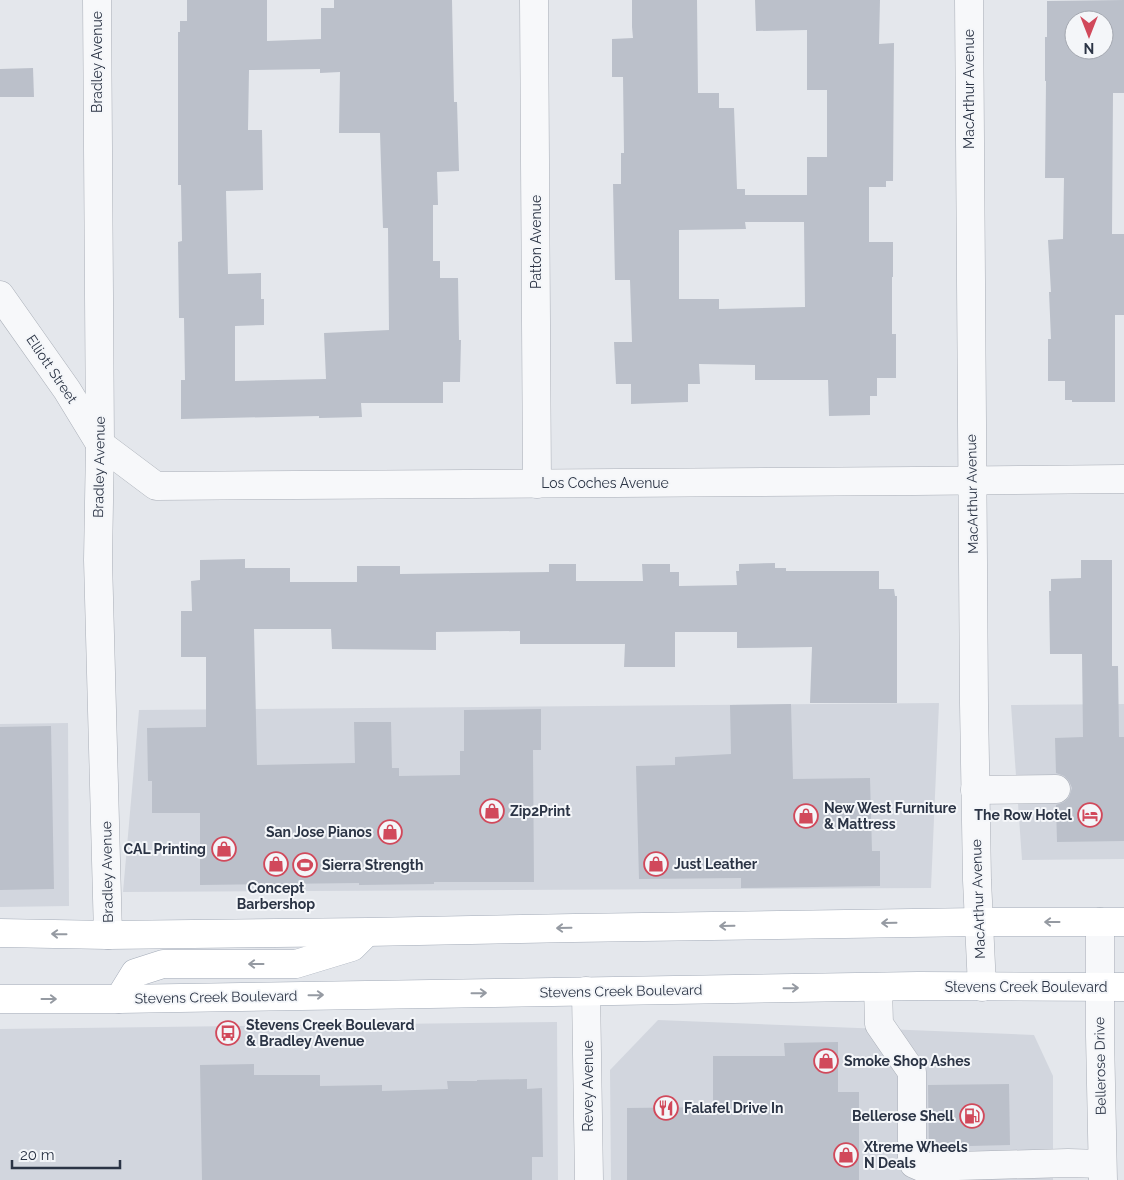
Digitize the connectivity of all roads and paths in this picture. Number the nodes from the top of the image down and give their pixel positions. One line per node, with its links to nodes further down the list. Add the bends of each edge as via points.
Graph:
1 (97, 0): 5 (street, Bradley Avenue)
2 (534, 0): 8 (street, Patton Avenue)
3 (969, 0): 7 (street, MacArthur Avenue)
4 (0, 295): 5 (street, Elliott Street, via 67,390)
5 (100, 444): 8 (street, Los Coches Avenue, via 156,486); 15 (street, Bradley Avenue, via 98,560)
6 (1124, 479): 7 (street, Los Coches Avenue)
7 (973, 480): 8 (street, Los Coches Avenue); 10 (street, MacArthur Avenue)
8 (537, 484)
9 (1056, 789): 10 (street)
10 (975, 790): 11 (street, MacArthur Avenue)
11 (978, 922): 12 (main road, one-way to 11); 13 (main road, one-way to 13); 17 (street, MacArthur Avenue)
12 (1112, 922): 18 (street, Bellerose Drive)
13 (367, 932): 15 (main road); 21 (main road, Stevens Creek Boulevard, one-way to 21, via 352,947 296,964 163,964 135,973)
14 (0, 933): 15 (main road, one-way to 14)
15 (108, 935)
16 (878, 987): 17 (main road, Stevens Creek Boulevard); 19 (main road, Stevens Creek Boulevard, one-way to 16); 22 (street, via 879,1024 912,1072 914,1164 921,1167 1068,1163)
17 (982, 987): 18 (main road, Stevens Creek Boulevard)
18 (1112, 987): 22 (street, Bellerose Drive)
19 (586, 991): 21 (main road, Stevens Creek Boulevard, one-way to 19); 23 (street, Revey Avenue)
20 (0, 999): 21 (main road, Stevens Creek Boulevard, one-way to 21)
21 (119, 999)
22 (1102, 1172)
23 (588, 1180)

